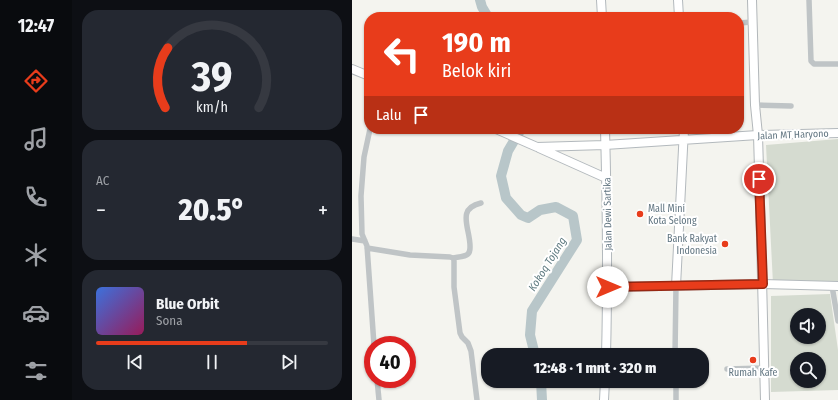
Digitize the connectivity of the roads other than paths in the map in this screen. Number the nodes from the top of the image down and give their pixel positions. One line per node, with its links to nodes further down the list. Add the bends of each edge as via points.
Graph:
1 (601, 0): 5 (street)
2 (678, 0): 6 (street)
3 (752, 0): 7 (street)
4 (809, 0): 9 (street, via 811,61 814,64)
5 (602, 12)
6 (679, 12)
7 (752, 22): 8 (street); 12 (street)
8 (744, 23)
9 (838, 64)
10 (352, 69): 11 (street)
11 (364, 74)
12 (755, 105): 13 (street); 19 (street)
13 (792, 106)
14 (838, 133): 19 (street, Jalan MT Haryono)
15 (369, 134): 26 (street, via 361,196 362,234)
16 (507, 134): 21 (street)
17 (605, 134): 22 (street, Jalan Dewi Sartika)
18 (684, 134): 20 (street)
19 (758, 135): 20 (street, Jalan MT Haryono); 29 (street)
20 (684, 141): 22 (street, Jalan MT Haryono); 30 (street)
21 (533, 145): 22 (street, Jalan MT Haryono); 23 (street)
22 (605, 145): 23 (street, Jalan Dewi Sartika)
23 (606, 178): 32 (street, Jalan Dewi Sartika)
24 (481, 203): 28 (street, via 473,204 466,212 470,251 468,254)
25 (352, 239): 26 (street)
26 (365, 241): 27 (street)
27 (367, 248): 28 (street); 34 (street)
28 (453, 258): 43 (street, via 460,332 471,351)
29 (763, 284): 30 (street); 31 (street); 37 (street)
30 (676, 286): 32 (street); 36 (street)
31 (835, 286): 33 (street)
32 (608, 287): 35 (street, Jalan Dewi Sartika)
33 (838, 321)
34 (373, 336)
35 (606, 348)
36 (675, 348)
37 (765, 368): 38 (street); 46 (street)
38 (727, 369)
39 (378, 388): 42 (street)
40 (605, 388): 44 (street)
41 (676, 388): 45 (street)
42 (379, 400)
43 (477, 400)
44 (604, 400)
45 (676, 400)
46 (765, 400)

